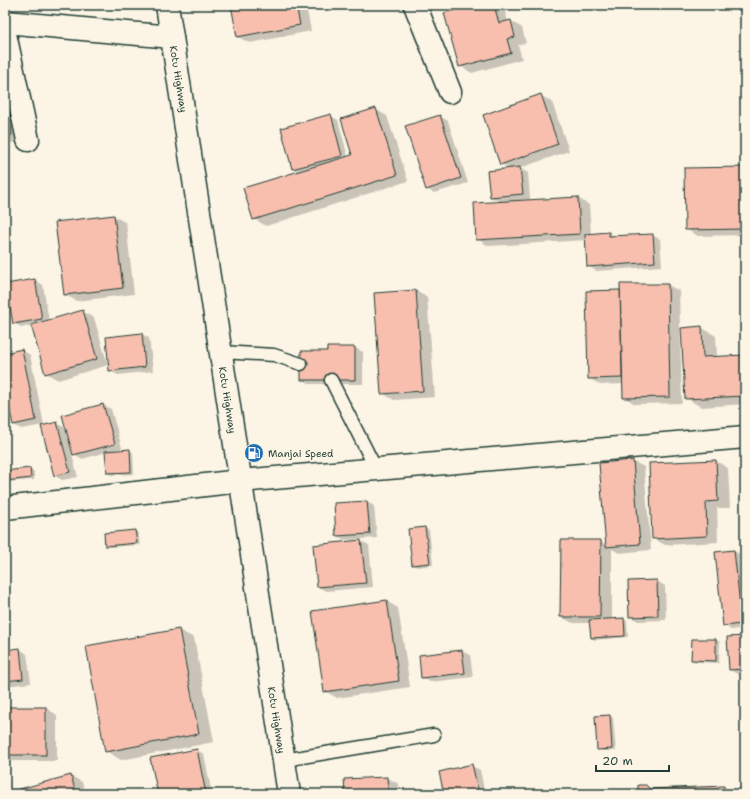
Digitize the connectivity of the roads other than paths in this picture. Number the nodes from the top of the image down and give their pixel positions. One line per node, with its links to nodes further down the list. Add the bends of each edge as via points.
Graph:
1 (167, 5): 5 (street, Kotu Highway)
2 (415, 5): 6 (street)
3 (5, 22): 5 (street)
4 (5, 34): 7 (street)
5 (172, 37): 8 (street, Kotu Highway)
6 (450, 92)
7 (28, 140)
8 (220, 352): 9 (lane, via 274,355); 13 (street, Kotu Highway)
9 (301, 364)
10 (331, 380): 12 (lane)
11 (745, 437): 12 (street)
12 (376, 469): 13 (street)
13 (240, 481): 14 (street); 16 (street, Kotu Highway)
14 (5, 508)
15 (434, 735): 16 (lane)
16 (284, 760): 17 (street, Kotu Highway)
17 (289, 794)

